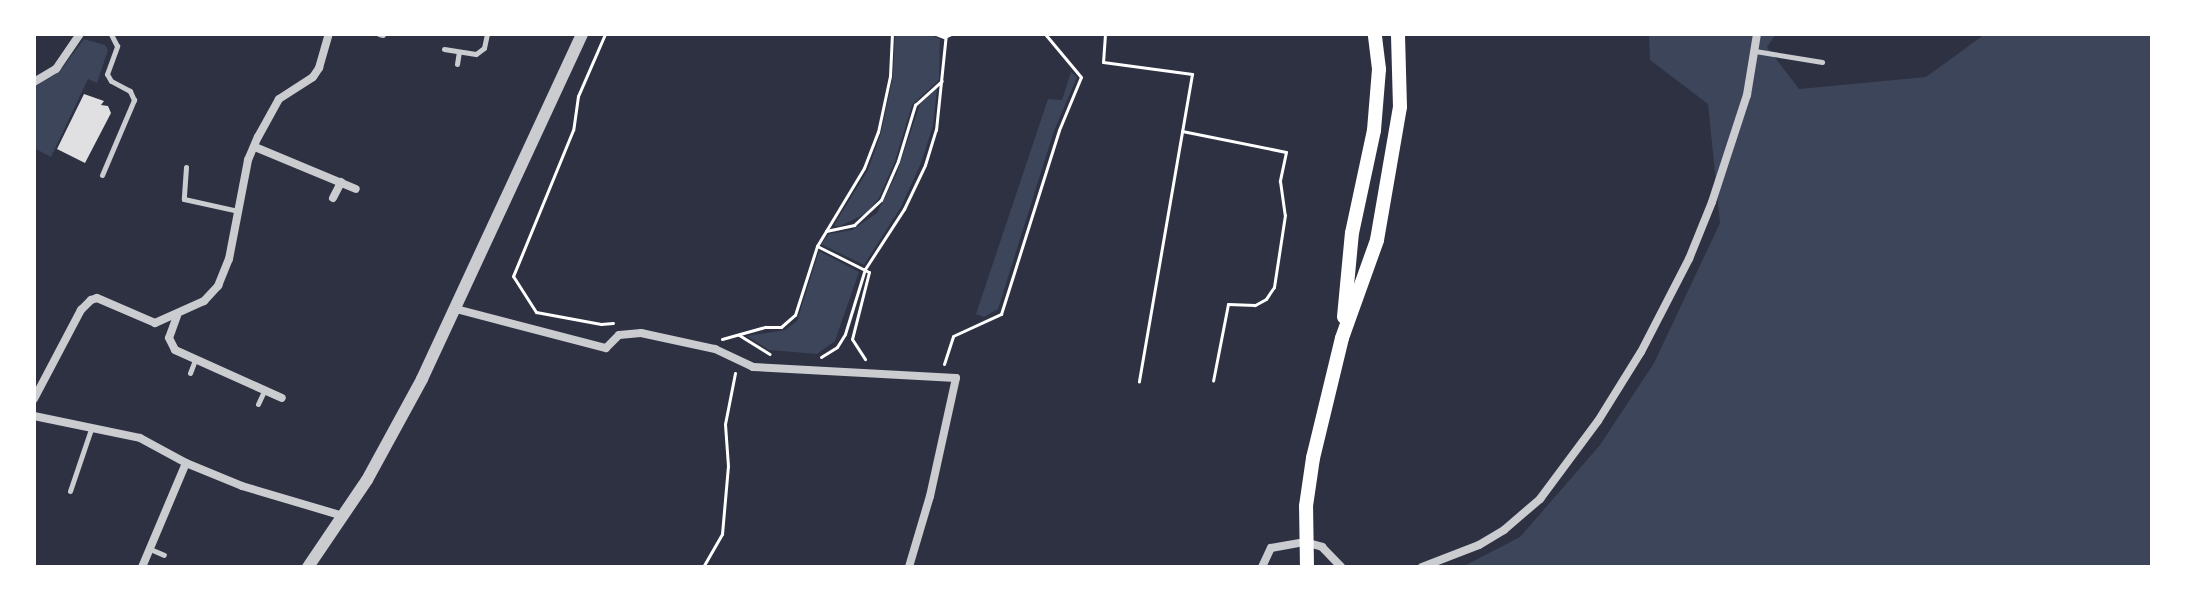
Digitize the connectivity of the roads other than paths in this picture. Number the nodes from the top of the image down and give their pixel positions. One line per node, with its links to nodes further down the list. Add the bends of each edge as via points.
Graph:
1 (80, 34): 14 (street, via 56,69)
2 (111, 34): 17 (lane, via 117,46 107,74 134,100)
3 (329, 34): 15 (street, via 319,68 279,99)
4 (487, 34): 11 (lane, via 484,48 476,54)
5 (582, 34): 22 (street)
6 (1375, 34): 24 (main road, via 1379,69 1374,130 1352,233)
7 (1398, 34): 24 (main road, via 1400,107 1377,240)
8 (1757, 34): 10 (street)
9 (444, 49): 11 (lane)
10 (1755, 51): 12 (lane); 45 (street, via 1734,142 1689,259 1598,421 1540,499 1504,530)
11 (459, 52): 13 (lane)
12 (1822, 62)
13 (457, 64)
14 (34, 82)
15 (255, 147): 18 (street); 21 (street)
16 (186, 167): 21 (lane, via 184,199)
17 (102, 175)
18 (341, 182): 19 (street); 20 (street)
19 (356, 189)
20 (333, 198)
21 (238, 211): 23 (street, via 218,286)
22 (456, 309): 35 (street, via 393,433); 41 (street, via 606,348 619,335 641,333 715,349 753,367 956,378)
23 (177, 316): 25 (street, via 169,338 175,350); 29 (street, via 155,323 91,300)
24 (1342, 338): 36 (main road, via 1313,458)
25 (195, 360): 26 (lane); 27 (street)
26 (190, 373)
27 (264, 391): 28 (street); 30 (lane)
28 (282, 398)
29 (34, 399)
30 (258, 404)
31 (34, 416): 32 (street)
32 (91, 429): 33 (street, via 140,438); 34 (lane)
33 (186, 463): 35 (street); 37 (street)
34 (70, 491)
35 (343, 516): 40 (street)
36 (1305, 542): 42 (street, via 1271,548); 43 (main road); 44 (street, via 1322,547)
37 (149, 549): 38 (lane); 39 (street)
38 (164, 555)
39 (142, 567)
40 (308, 567)
41 (909, 567)
42 (1262, 567)
43 (1307, 567)
44 (1341, 567)
45 (1422, 567)

